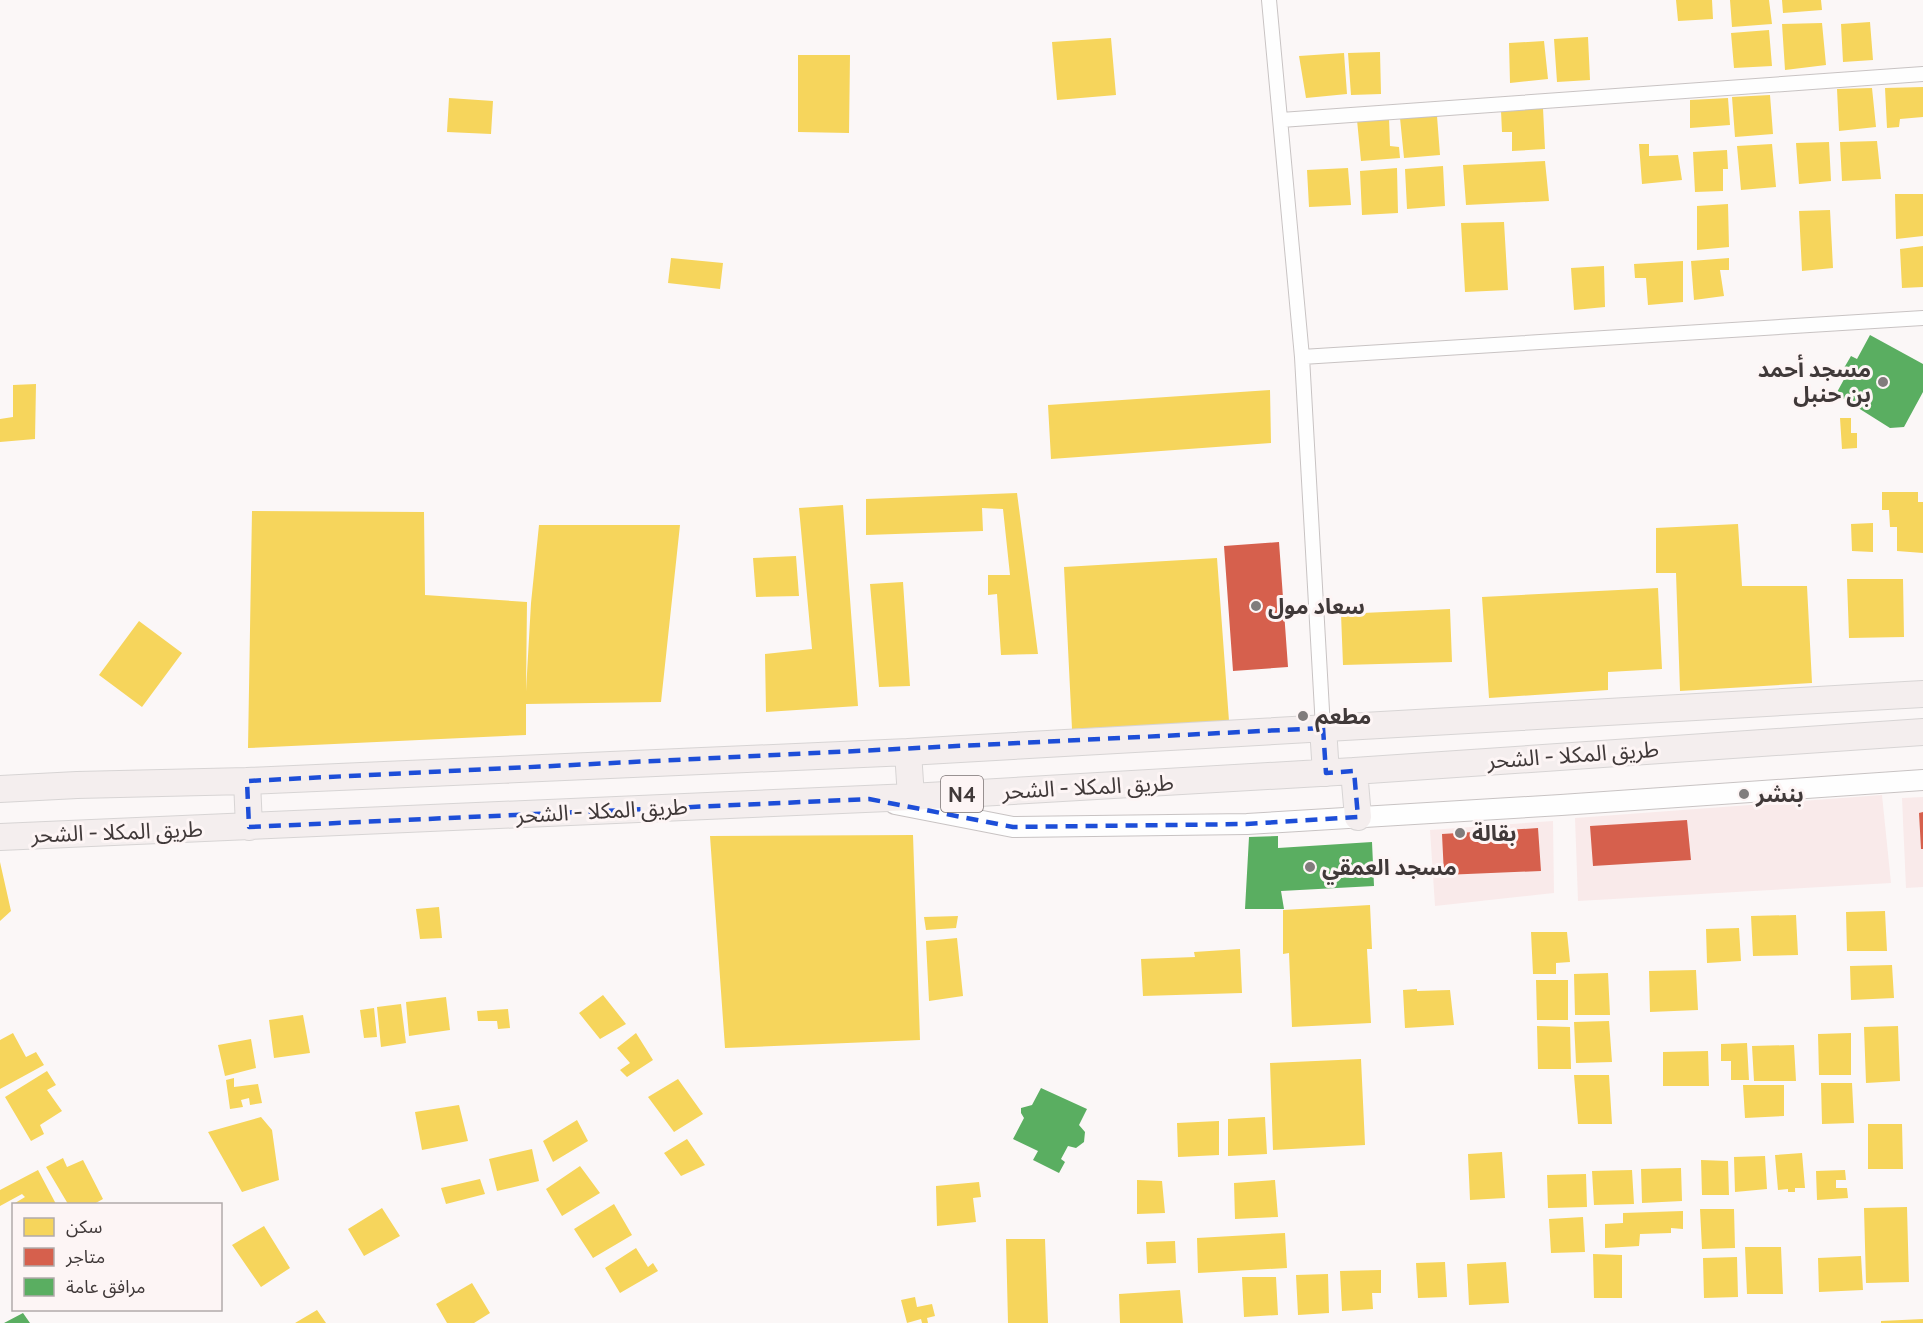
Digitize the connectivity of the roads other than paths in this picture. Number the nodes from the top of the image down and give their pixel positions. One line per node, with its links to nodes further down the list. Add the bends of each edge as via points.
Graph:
1 (1269, 0): 3 (street)
2 (1923, 74): 3 (street)
3 (1281, 120): 5 (street)
4 (1923, 318): 5 (street)
5 (1302, 357): 7 (street)
6 (1923, 694): 7 (highway, طريق المكلا - الشحر / N4)
7 (1323, 728): 9 (highway, طريق المكلا - الشحر / N4); 11 (highway)
8 (1923, 732): 10 (highway, طريق المكلا - الشحر / N4)
9 (908, 752): 13 (highway, طريق المكلا - الشحر / N4); 15 (highway)
10 (1354, 771): 11 (highway, طريق المكلا - الشحر / N4); 17 (highway)
11 (1326, 772): 15 (highway, طريق المكلا - الشحر / N4)
12 (1923, 780): 17 (street)
13 (247, 781): 14 (highway, طريق المكلا - الشحر / N4); 18 (highway)
14 (0, 789)
15 (911, 797): 16 (highway, طريق المكلا - الشحر / N4)
16 (869, 799): 17 (street, via 1013,826 1247,824); 18 (highway, طريق المكلا - الشحر / N4)
17 (1358, 817)
18 (249, 827): 19 (highway, طريق المكلا - الشحر / N4)
19 (0, 837)

